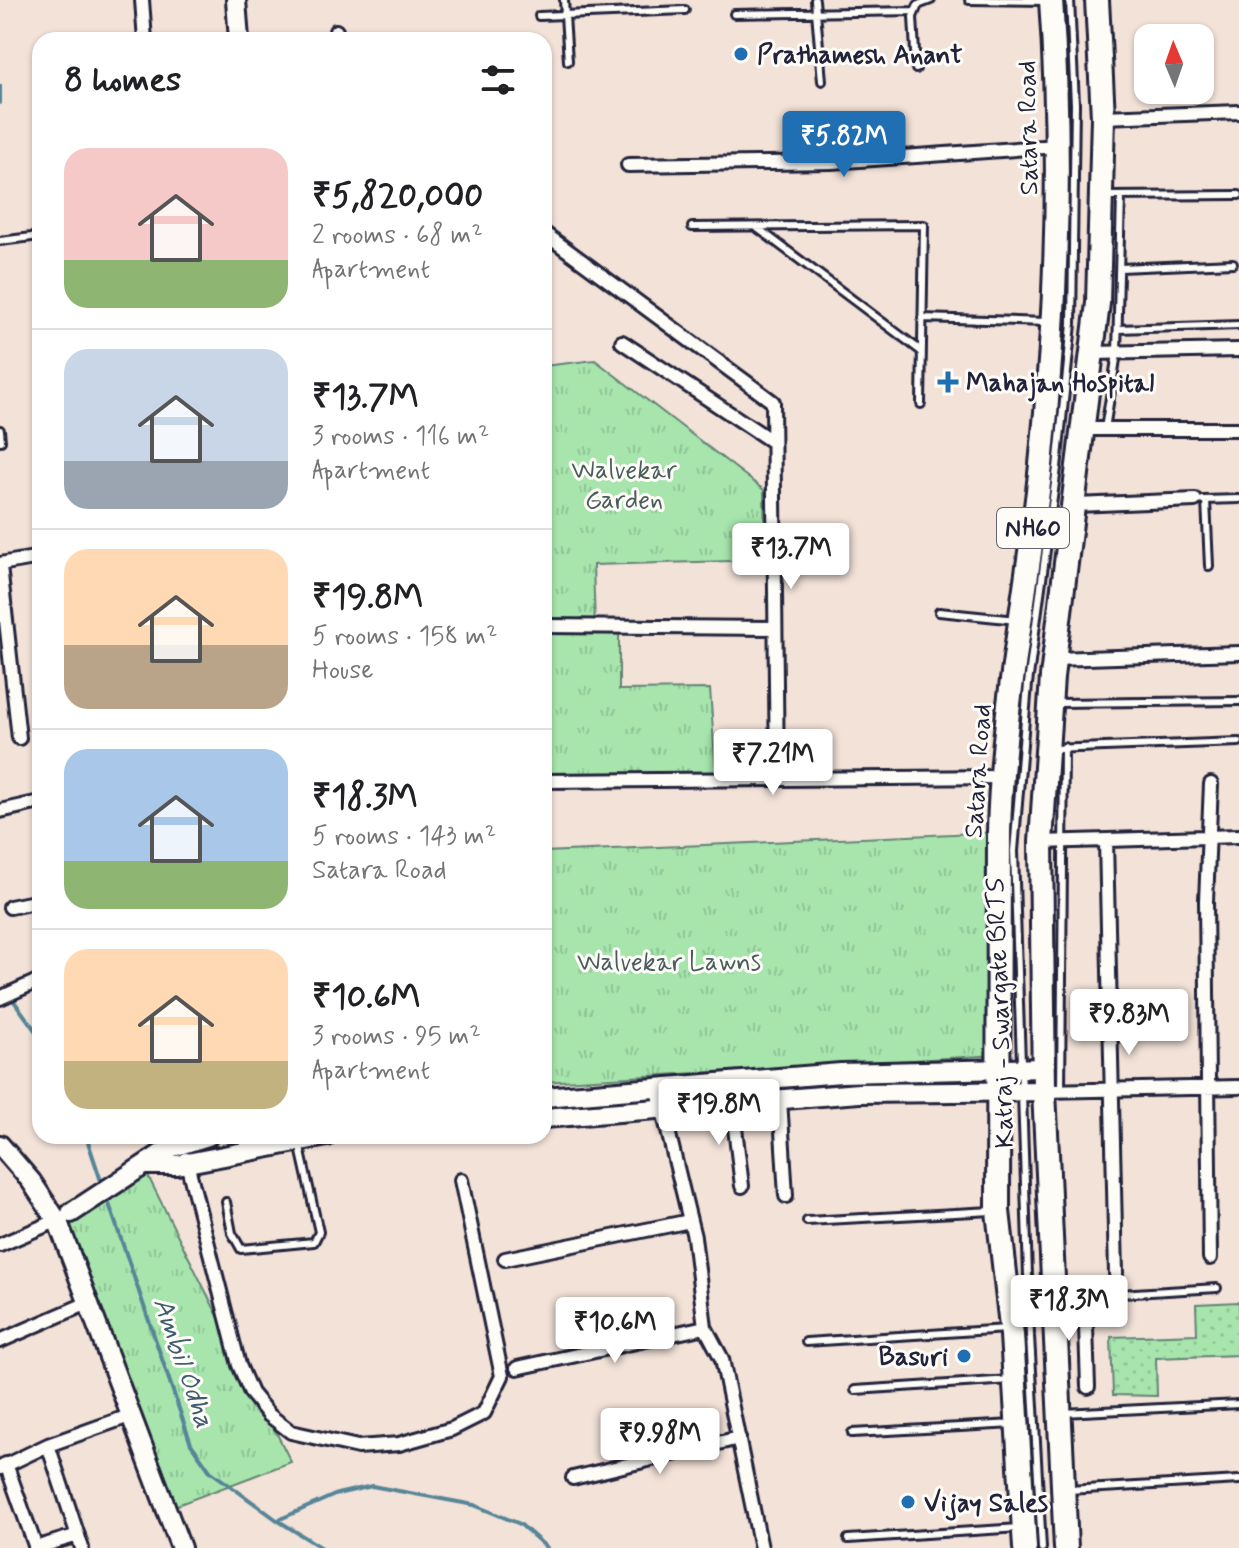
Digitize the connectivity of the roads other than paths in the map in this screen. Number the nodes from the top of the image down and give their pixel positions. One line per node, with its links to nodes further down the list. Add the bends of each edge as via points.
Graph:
1 (142, 0): 16 (street)
2 (236, 0): 17 (street)
3 (564, 0): 13 (lane)
4 (815, 0): 14 (lane)
5 (931, 0): 11 (lane)
6 (969, 0): 7 (lane)
7 (1052, 0): 23 (highway, Satara Road / NH60)
8 (1070, 0): 80 (lane, Katraj - Swargate BRTS, via 1075,104 1072,324 1016,821)
9 (1097, 0): 22 (highway, NH60)
10 (685, 10): 13 (lane)
11 (914, 11): 14 (lane); 19 (lane)
12 (734, 14): 14 (lane)
13 (565, 15): 15 (lane); 18 (lane)
14 (817, 15): 20 (lane)
15 (539, 16)
16 (144, 32)
17 (238, 32)
18 (568, 61)
19 (916, 69)
20 (822, 81)
21 (1239, 112): 22 (street)
22 (1103, 117): 26 (highway, NH60)
23 (1058, 146): 24 (street, via 831,162); 35 (highway, Satara Road / NH60)
24 (628, 165)
25 (1239, 195): 26 (lane)
26 (1111, 196): 33 (lane); 41 (highway, NH60)
27 (692, 227): 28 (lane)
28 (756, 227): 34 (lane, via 924,225); 40 (lane)
29 (32, 237): 31 (lane)
30 (552, 239): 48 (street, via 773,402)
31 (0, 241)
32 (1233, 263): 33 (lane)
33 (1120, 268): 37 (lane)
34 (922, 318): 35 (lane); 40 (lane)
35 (1053, 322): 56 (highway, Satara Road / NH60)
36 (1239, 325): 37 (lane)
37 (1118, 329): 42 (lane)
38 (622, 342): 48 (street)
39 (1239, 350): 42 (street)
40 (921, 351): 43 (lane)
41 (1093, 353): 42 (street); 44 (highway, NH60)
42 (1117, 353): 44 (lane)
43 (921, 404)
44 (1095, 429): 45 (street); 51 (highway, NH60)
45 (1239, 429)
46 (0, 430): 47 (lane)
47 (1, 441)
48 (773, 442): 58 (street)
49 (1239, 499): 50 (lane)
50 (1200, 500): 51 (street); 54 (lane)
51 (1076, 505): 60 (highway, NH60)
52 (32, 559): 53 (street)
53 (0, 565): 63 (street)
54 (1209, 566)
55 (939, 612): 56 (lane)
56 (1020, 621): 66 (highway, Satara Road / NH60)
57 (552, 626): 58 (street)
58 (774, 628): 67 (street)
59 (1239, 653): 60 (street)
60 (1055, 659): 62 (highway, NH60)
61 (1239, 701): 62 (lane)
62 (1050, 703): 65 (highway, NH60)
63 (19, 738)
64 (1239, 742): 65 (lane)
65 (1055, 748): 75 (highway, NH60)
66 (1001, 777): 67 (street); 80 (highway, Satara Road / NH60)
67 (777, 779): 68 (street)
68 (552, 781)
69 (1211, 784): 73 (street)
70 (32, 804): 71 (street)
71 (0, 811)
72 (1239, 836): 73 (street)
73 (1209, 837): 74 (street); 83 (street)
74 (1106, 841): 75 (street); 87 (street)
75 (1052, 842): 81 (highway, NH60); 86 (lane)
76 (32, 903): 77 (street)
77 (10, 907)
78 (32, 983): 79 (street)
79 (0, 998)
80 (1009, 1068): 81 (street); 82 (street); 85 (highway, Satara Road / NH60)
81 (1043, 1068): 86 (highway, NH60)
82 (657, 1086): 88 (street); 91 (street)
83 (1207, 1087): 84 (street); 87 (street); 108 (street)
84 (1239, 1087)
85 (1009, 1091): 86 (street); 89 (street); 103 (highway, Satara Road / NH60); 141 (lane, Katraj - Swargate BRTS)
86 (1052, 1092): 87 (street); 112 (highway, NH60)
87 (1111, 1092): 110 (street)
88 (552, 1096)
89 (780, 1099): 90 (street); 101 (street)
90 (732, 1103): 91 (street); 100 (street)
91 (662, 1109): 92 (street); 105 (street)
92 (552, 1117)
93 (182, 1144): 97 (street); 98 (street)
94 (277, 1144): 97 (street)
95 (311, 1144): 102 (lane, via 319,1232 314,1242 241,1249)
96 (1, 1149): 104 (street)
97 (187, 1163): 98 (street); 99 (street, via 239,1365 251,1393 291,1432 358,1447 399,1444 452,1429 484,1413 502,1376)
98 (146, 1165): 104 (street)
99 (461, 1180)
100 (742, 1186)
101 (786, 1196)
102 (226, 1202)
103 (998, 1211): 106 (lane); 116 (highway, Satara Road / NH60)
104 (65, 1217): 107 (street); 114 (street)
105 (690, 1221): 109 (street); 115 (street)
106 (807, 1221)
107 (0, 1245)
108 (1210, 1258)
109 (505, 1259)
110 (1116, 1274)
111 (1217, 1288): 113 (lane)
112 (1053, 1296): 113 (street); 124 (highway, NH60)
113 (1085, 1296): 121 (street)
114 (90, 1302): 117 (street); 125 (street)
115 (705, 1327): 119 (street); 128 (street, via 722,1359)
116 (1011, 1329): 118 (lane); 120 (highway, Satara Road / NH60)
117 (0, 1341)
118 (806, 1342)
119 (517, 1368)
120 (1014, 1379): 122 (lane); 126 (highway, Satara Road / NH60)
121 (1088, 1387)
122 (855, 1390)
123 (1239, 1404): 124 (lane)
124 (1059, 1413): 133 (highway, NH60)
125 (132, 1415): 129 (street); 139 (street)
126 (1017, 1424): 127 (lane); 135 (highway, Satara Road / NH60)
127 (852, 1433)
128 (739, 1438): 131 (street); 140 (street)
129 (48, 1445): 130 (street); 134 (street)
130 (3, 1466): 137 (street)
131 (573, 1478)
132 (1239, 1480): 133 (lane)
133 (1064, 1491): 142 (highway, NH60)
134 (78, 1535): 137 (street); 138 (street)
135 (1024, 1538): 136 (lane)
136 (848, 1539)
137 (35, 1548)
138 (82, 1548)
139 (181, 1548)
140 (761, 1548)
141 (1042, 1548)
142 (1066, 1548)

